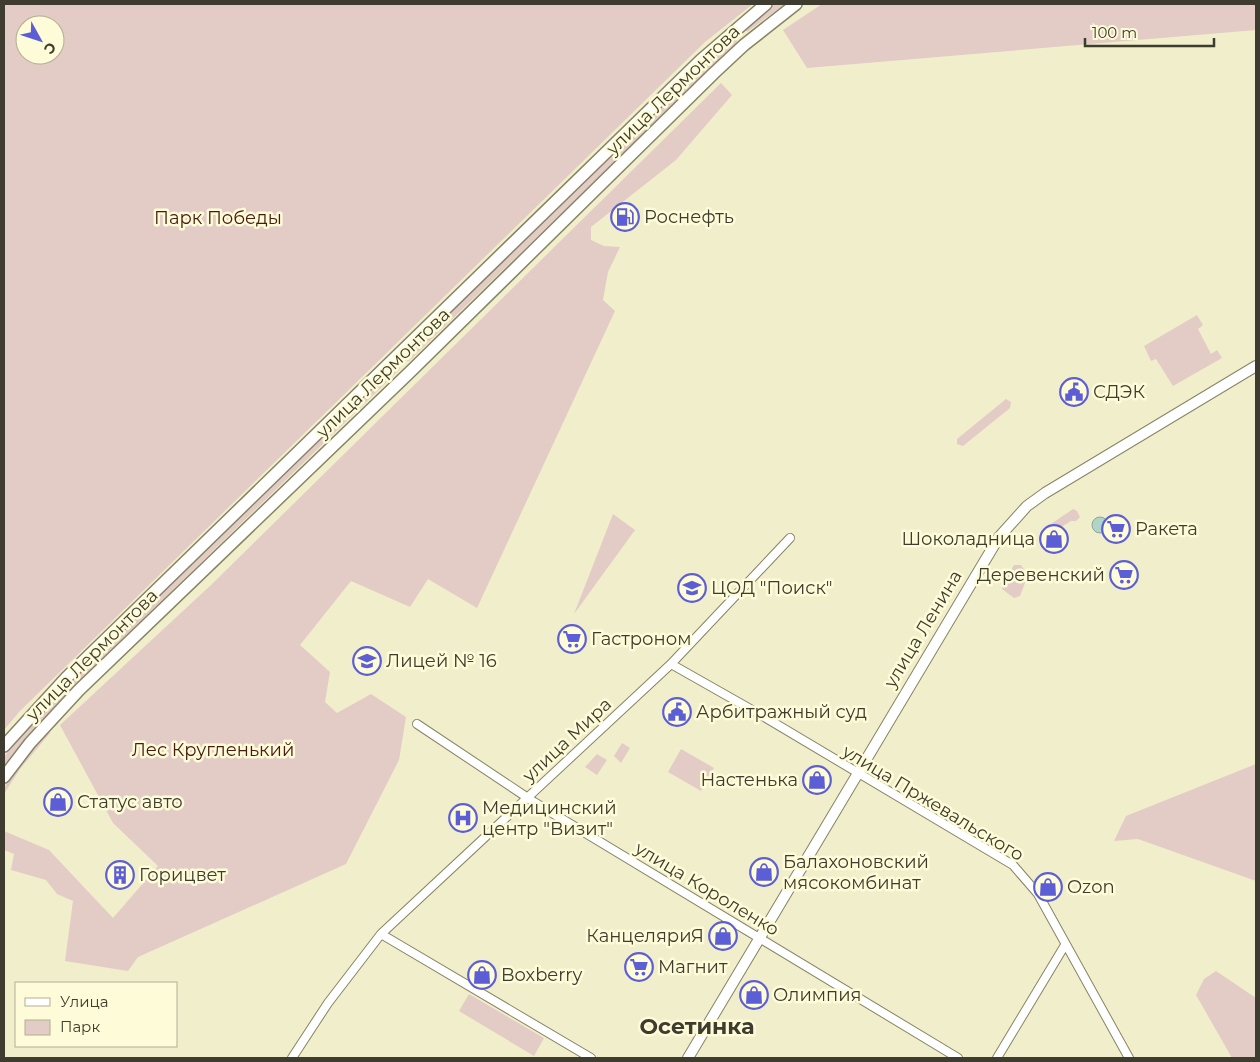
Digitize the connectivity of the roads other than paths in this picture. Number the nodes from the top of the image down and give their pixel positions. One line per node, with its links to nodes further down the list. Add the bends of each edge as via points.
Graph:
1 (766, 4): 3 (main road, улица Лермонтова, via 708,54)
2 (796, 4): 5 (main road, улица Лермонтова, via 714,73)
3 (396, 358): 5 (main road); 9 (main road, улица Лермонтова, via 67,677)
4 (1256, 366): 10 (main road, улица Ленина, via 1071,476 1039,497 1013,520 972,578)
5 (410, 371): 11 (main road, улица Лермонтова, via 79,690 30,743)
6 (790, 538): 7 (street, улица Мира)
7 (671, 664): 10 (street, улица Пржевальского); 12 (street, улица Мира)
8 (417, 724): 12 (street, улица Короленко)
9 (4, 745)
10 (857, 774): 14 (main road, улица Ленина); 15 (street, улица Пржевальского, via 1013,865 1038,894)
11 (4, 777)
12 (529, 797): 13 (street, улица Мира); 14 (street, улица Короленко)
13 (381, 934): 16 (street, улица Мира, via 328,1003); 17 (street)
14 (759, 938): 18 (main road, улица Ленина); 19 (street, улица Короленко)
15 (1065, 945): 20 (street); 21 (street, улица Пржевальского)
16 (292, 1058)
17 (591, 1058)
18 (688, 1058)
19 (958, 1058)
20 (997, 1058)
21 (1129, 1058)

